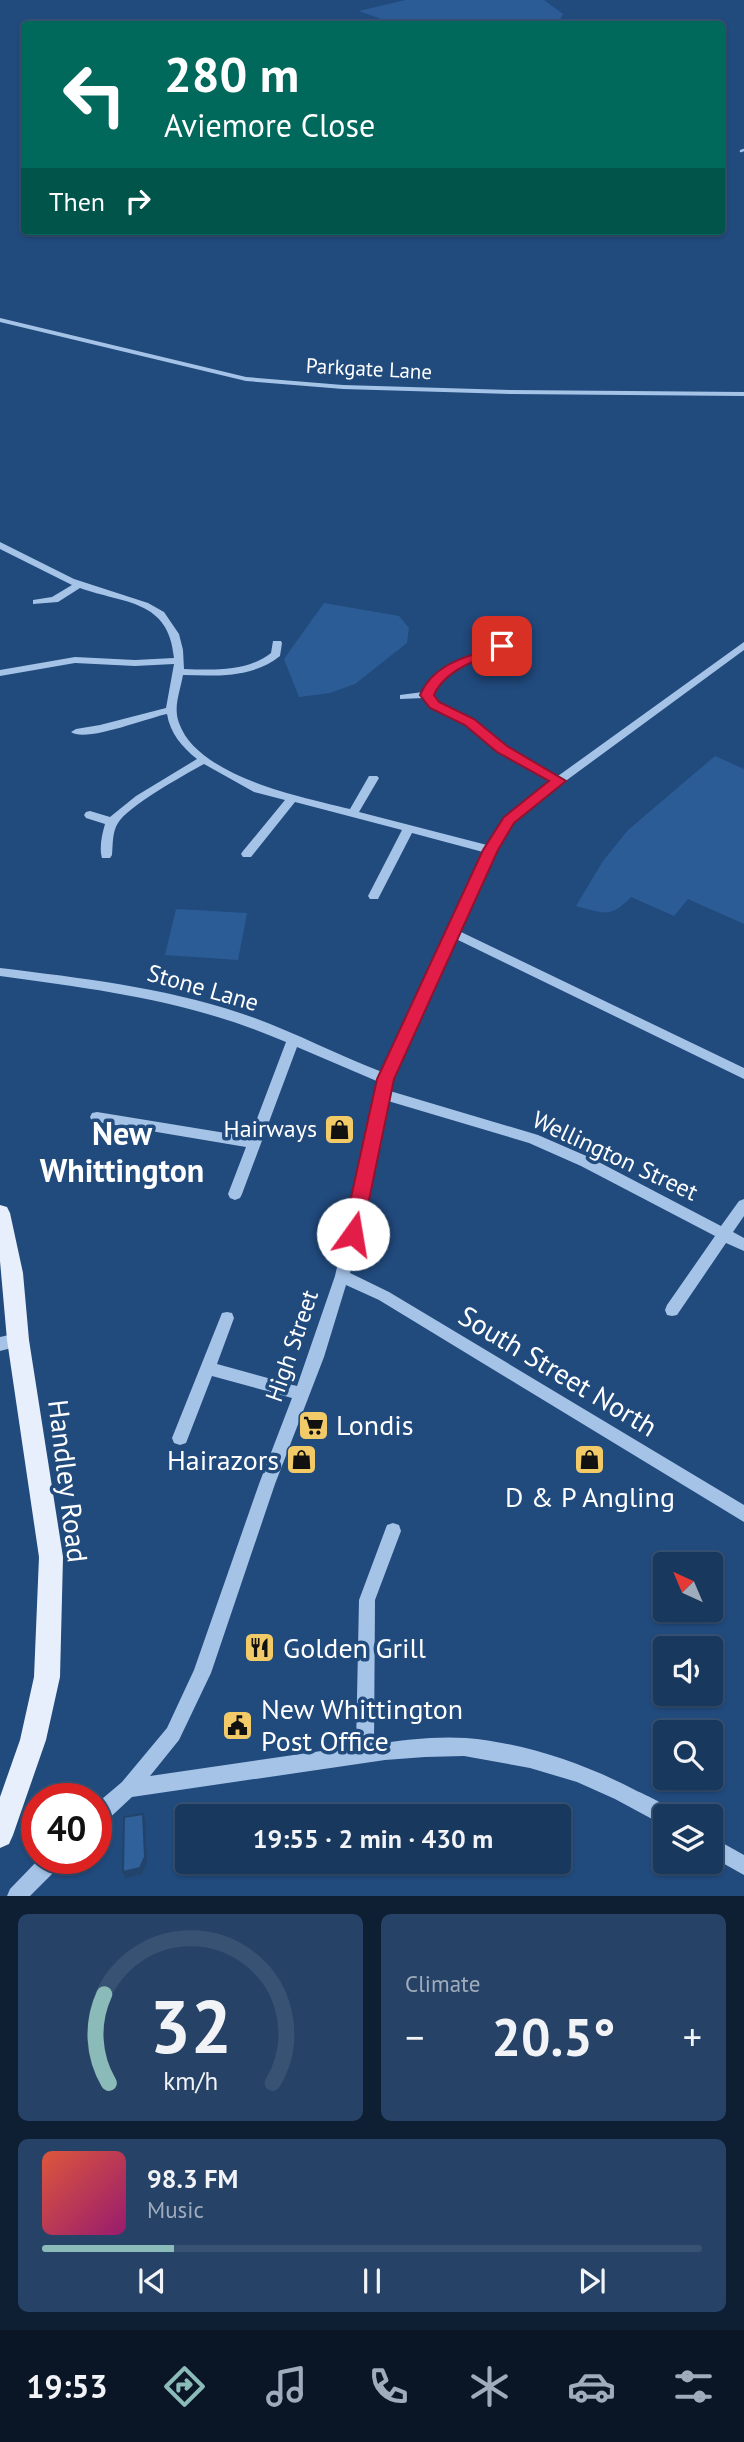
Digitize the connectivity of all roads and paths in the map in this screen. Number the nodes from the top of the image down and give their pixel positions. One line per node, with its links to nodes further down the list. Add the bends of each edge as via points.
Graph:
1 (0, 320): 2 (street, Parkgate Lane, via 246,379 473,391)
2 (744, 394)
3 (0, 544): 4 (street)
4 (79, 584): 5 (street, via 55,600); 9 (street, via 161,614 176,636)
5 (36, 602)
6 (277, 643): 9 (street, via 271,659 239,670)
7 (744, 645): 17 (street, High Street)
8 (499, 653): 11 (street, via 477,655 454,667 432,683)
9 (178, 667): 10 (street, via 75,660); 13 (street)
10 (0, 673)
11 (427, 695): 12 (street); 17 (street, via 434,705 470,722 502,749)
12 (404, 697)
13 (171, 710): 14 (street); 15 (street, via 178,732)
14 (76, 732)
15 (203, 760): 18 (street, via 239,781); 21 (street, via 167,779)
16 (373, 778): 20 (street)
17 (559, 781): 23 (street, High Street, via 509,820)
18 (292, 798): 20 (street); 24 (street)
19 (90, 815): 21 (street)
20 (352, 815): 22 (street)
21 (112, 822): 25 (street)
22 (408, 829): 23 (street); 26 (street)
23 (490, 850): 27 (street, High Street)
24 (247, 854)
25 (106, 855)
26 (374, 895)
27 (452, 932): 30 (street); 31 (street, High Street)
28 (0, 972): 29 (street, Stone Lane, via 182,1001 239,1018)
29 (293, 1042): 31 (street, Stone Lane); 33 (street)
30 (744, 1074)
31 (384, 1087): 37 (street, Wellington Street, via 533,1139); 39 (street, High Street)
32 (97, 1117): 33 (street)
33 (253, 1143): 34 (street)
34 (235, 1194)
35 (744, 1205): 37 (street)
36 (0, 1213): 42 (main road, Handley Road, via 13,1273)
37 (723, 1234): 38 (street, Wellington Street); 40 (street)
38 (744, 1245)
39 (342, 1276): 44 (street, High Street); 46 (street, South Street North, via 384,1296)
40 (672, 1310)
41 (226, 1318): 43 (street)
42 (9, 1342): 52 (main road, Handley Road, via 51,1557 47,1676 36,1728)
43 (206, 1368): 44 (street); 45 (street)
44 (302, 1394): 49 (street, High Street, via 202,1673 173,1734)
45 (180, 1438)
46 (744, 1514)
47 (393, 1531): 48 (street, via 366,1600)
48 (365, 1754): 49 (street); 51 (street, via 479,1748 589,1777)
49 (128, 1788): 50 (street, High Street)
50 (112, 1802)
51 (653, 1809)
52 (0, 1835)
53 (723, 1853): 54 (street)
54 (744, 1866)
55 (38, 1874): 56 (street)
56 (17, 1896)

